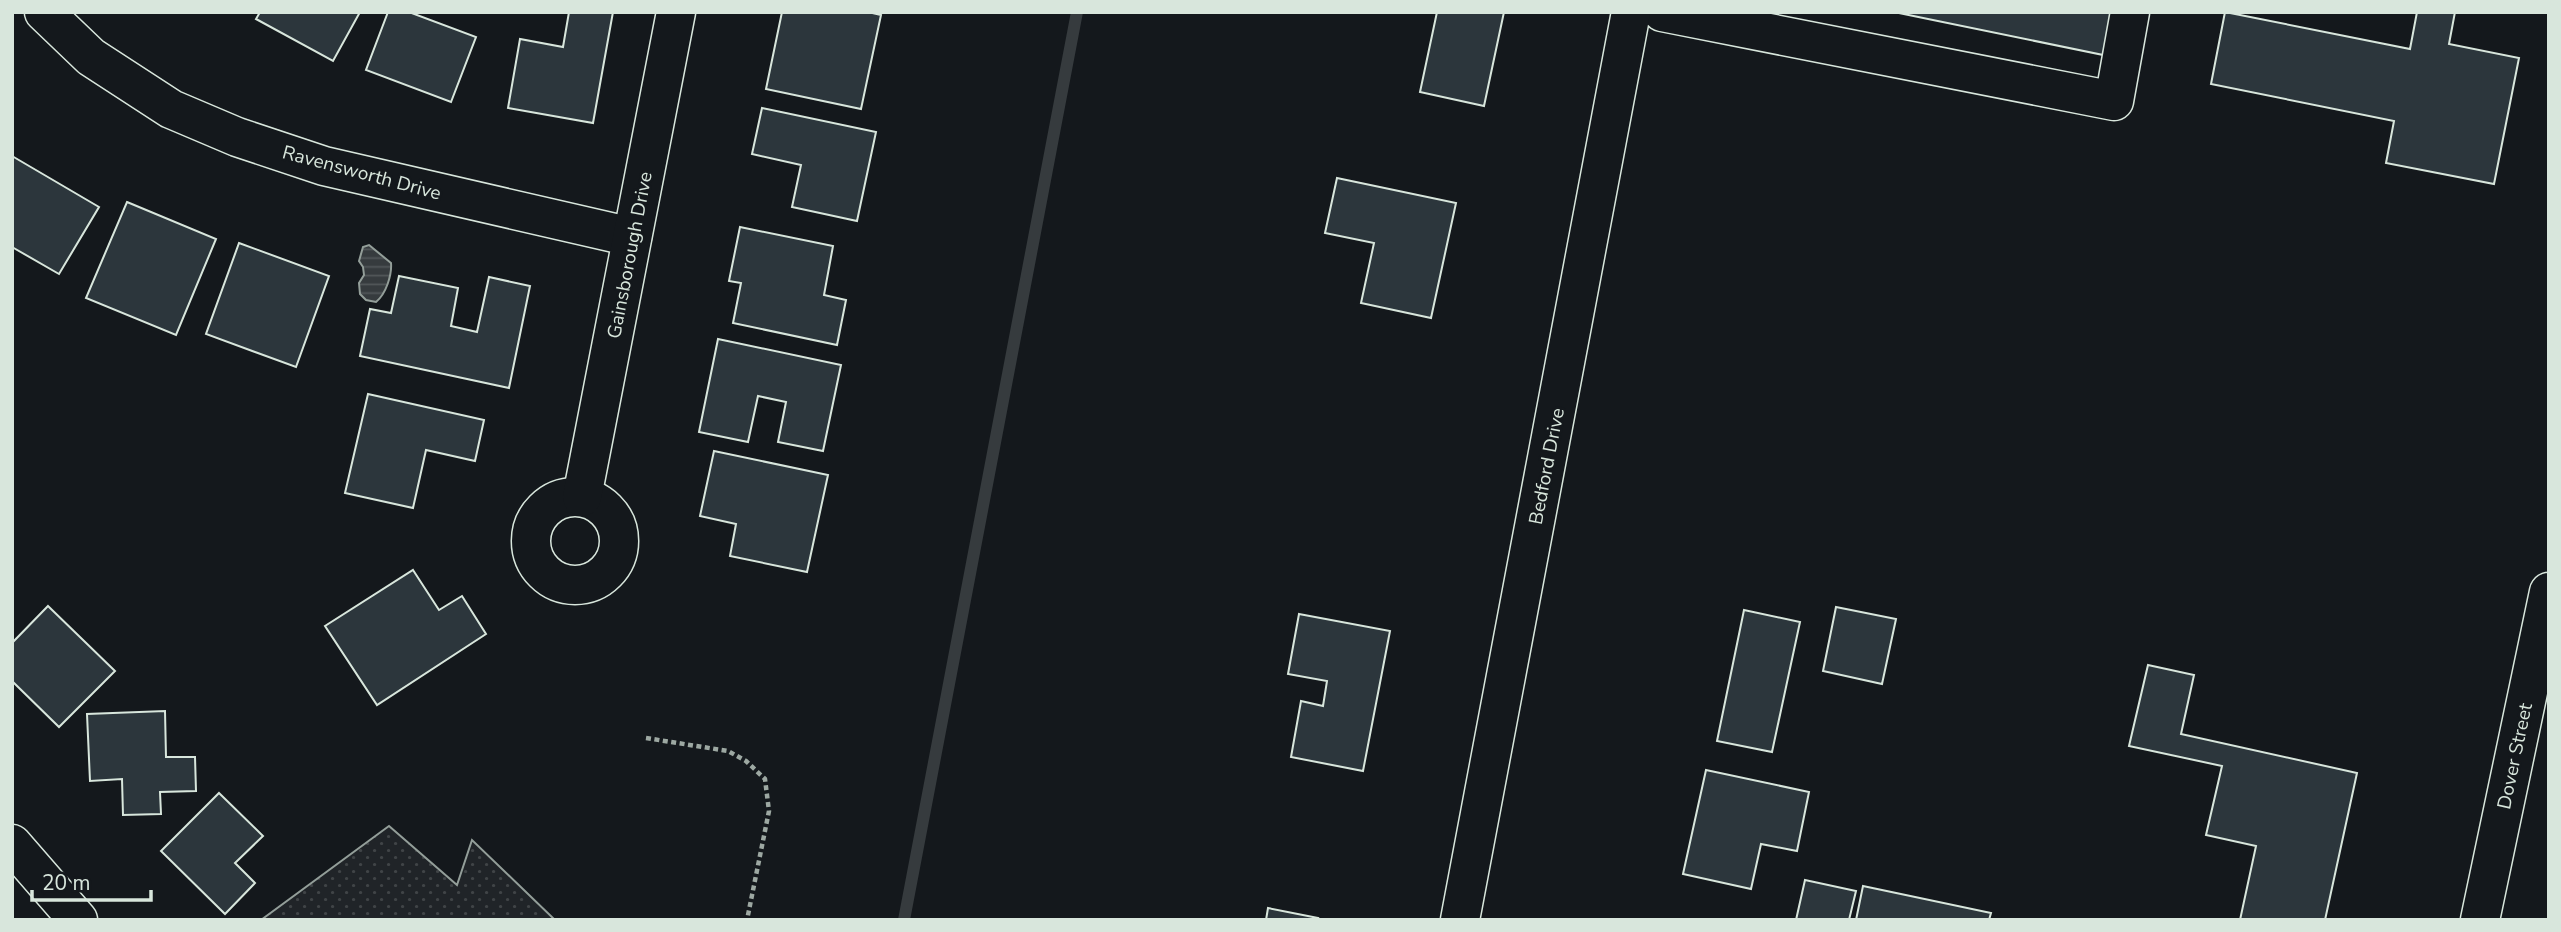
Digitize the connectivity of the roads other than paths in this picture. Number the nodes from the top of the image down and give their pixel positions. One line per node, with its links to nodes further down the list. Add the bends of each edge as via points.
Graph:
1 (44, 12): 7 (street, Ravensworth Drive, via 91,57 114,72 171,108 237,137 324,166)
2 (676, 12): 7 (street, Gainsborough Drive)
3 (1631, 12): 12 (street, Bedford Drive)
4 (1662, 12): 6 (street)
5 (2130, 12): 6 (street, via 2113,101)
6 (1725, 18)
7 (632, 237): 8 (street, Gainsborough Drive)
8 (582, 497)
9 (2549, 592): 13 (street, Dover Street)
10 (12, 844): 11 (street)
11 (78, 920)
12 (1460, 920)
13 (2480, 920)

